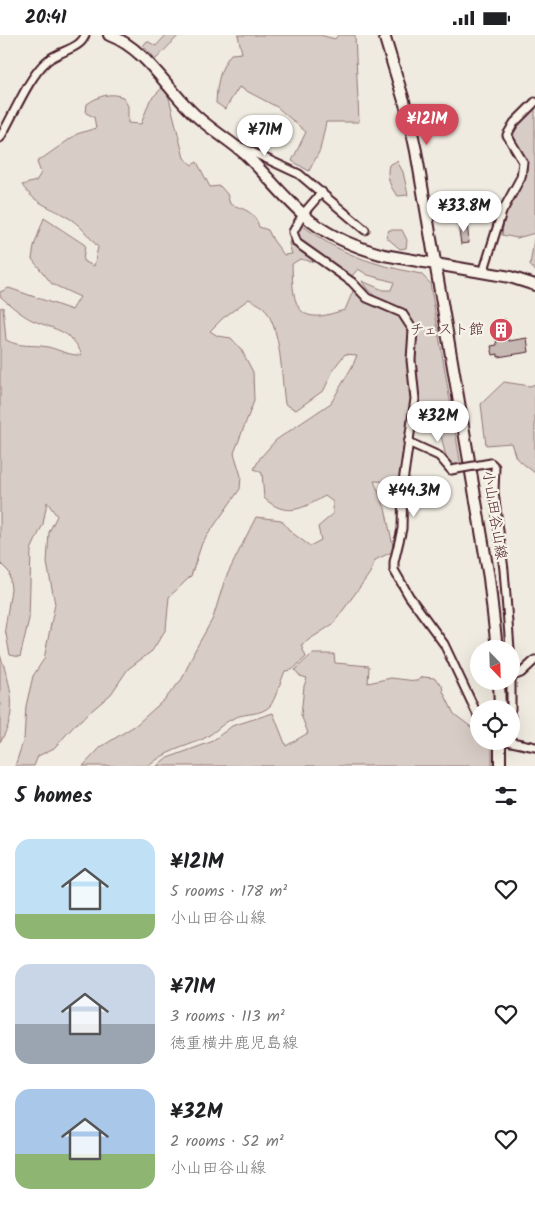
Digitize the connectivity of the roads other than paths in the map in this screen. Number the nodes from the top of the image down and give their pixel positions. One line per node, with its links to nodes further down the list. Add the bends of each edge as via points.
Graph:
1 (84, 35): 5 (street, via 78,45 61,51 41,67)
2 (109, 35): 6 (main road, via 138,53 200,121)
3 (384, 35): 10 (main road, 小山田谷山線, via 408,114)
4 (535, 102): 11 (street, via 507,135 523,162 521,177 502,212)
5 (0, 138)
6 (234, 144): 7 (street, via 299,174); 8 (main road)
7 (322, 192): 8 (street); 9 (street)
8 (303, 214): 10 (main road, via 334,236 364,249); 13 (street, via 292,232 297,243 352,282 367,298 402,313 411,326 415,399)
9 (365, 230)
10 (436, 265): 11 (main road); 14 (main road, 小山田谷山線, via 489,579)
11 (483, 273): 12 (main road)
12 (535, 285)
13 (408, 443): 15 (street, bridge, via 439,456 451,470 491,463 495,467 494,492); 18 (street, via 402,529 394,570 444,644)
14 (496, 640)
15 (509, 640)
16 (535, 660): 17 (street)
17 (520, 673)
18 (470, 700)
19 (520, 744): 20 (street)
20 (535, 747)
21 (500, 750): 22 (main road)
22 (500, 766)

